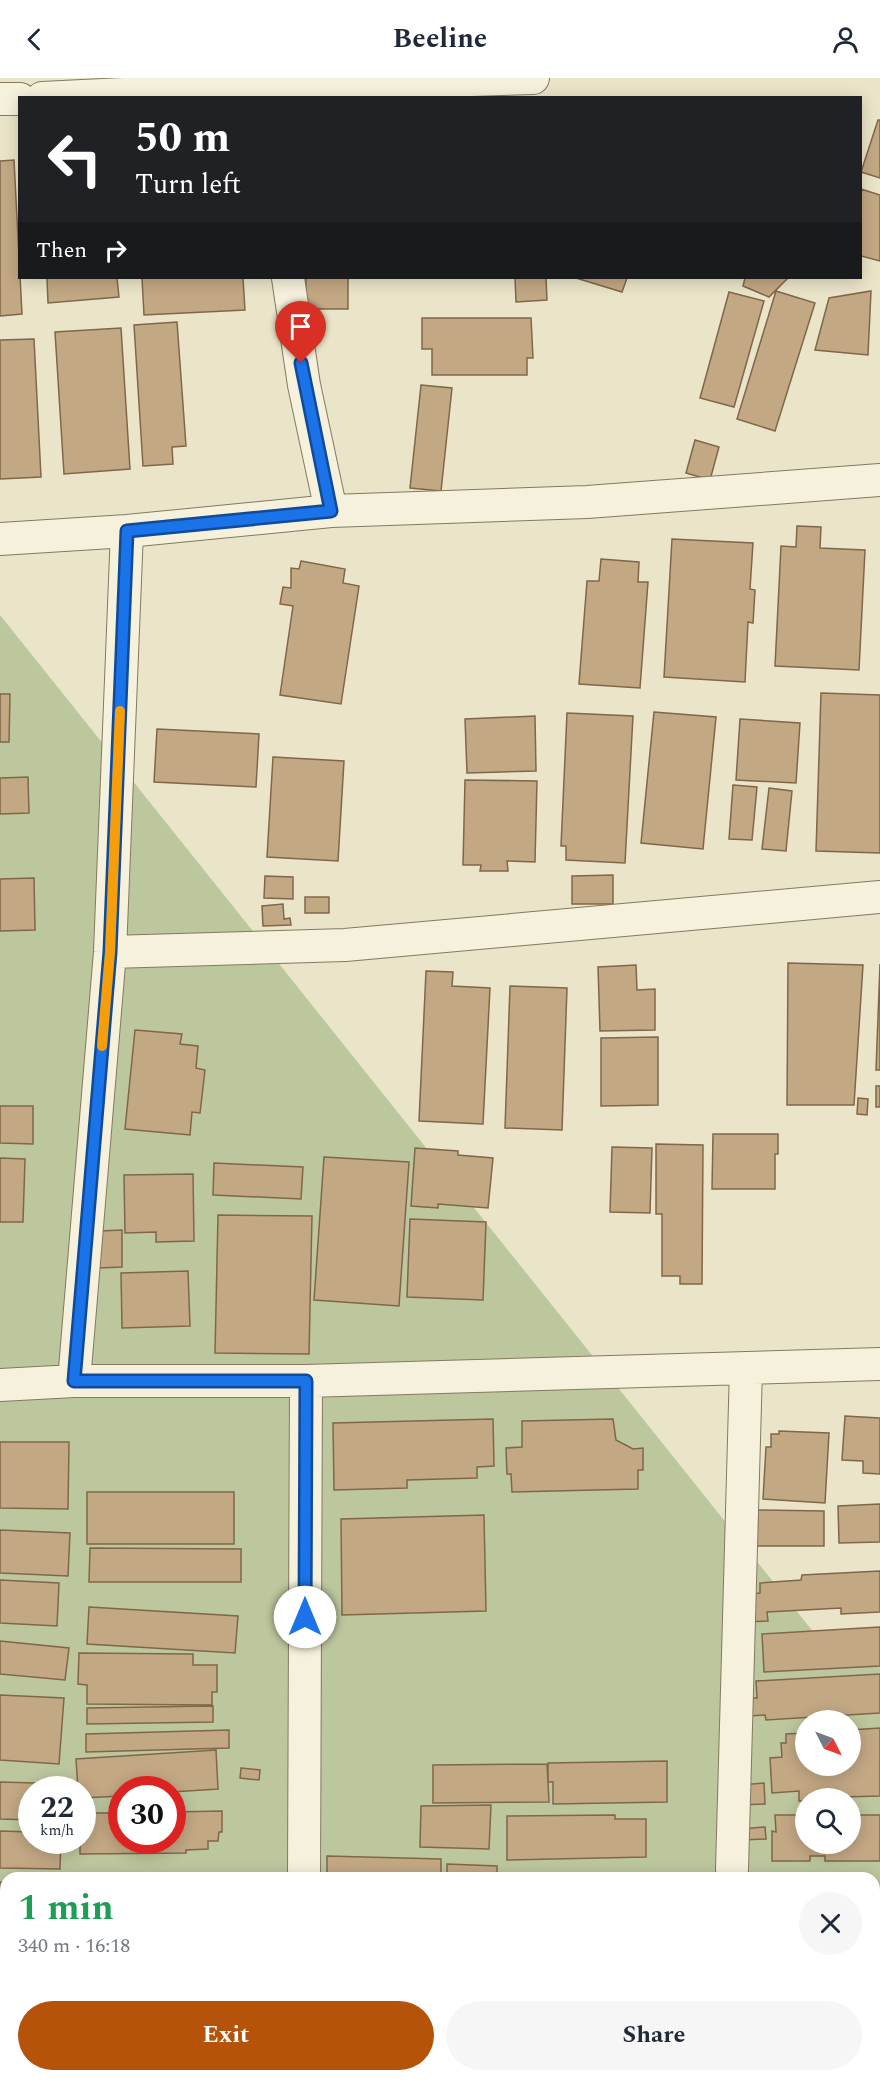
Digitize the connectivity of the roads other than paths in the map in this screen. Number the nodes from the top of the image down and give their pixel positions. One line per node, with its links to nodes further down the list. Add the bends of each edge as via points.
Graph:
1 (533, 78): 2 (street)
2 (286, 87): 3 (street)
3 (86, 96)
4 (0, 99): 5 (street)
5 (18, 99)
6 (288, 279): 8 (street, via 304,385)
7 (880, 480): 8 (street, via 587,502)
8 (331, 511): 9 (street)
9 (127, 531): 10 (street); 12 (street)
10 (0, 539)
11 (880, 897): 12 (street, via 345,945)
12 (110, 952): 15 (street)
13 (880, 1364): 14 (street)
14 (746, 1368): 16 (street); 18 (street)
15 (74, 1381): 16 (street); 17 (street)
16 (306, 1381): 19 (street)
17 (0, 1385)
18 (732, 1869)
19 (304, 1872)

